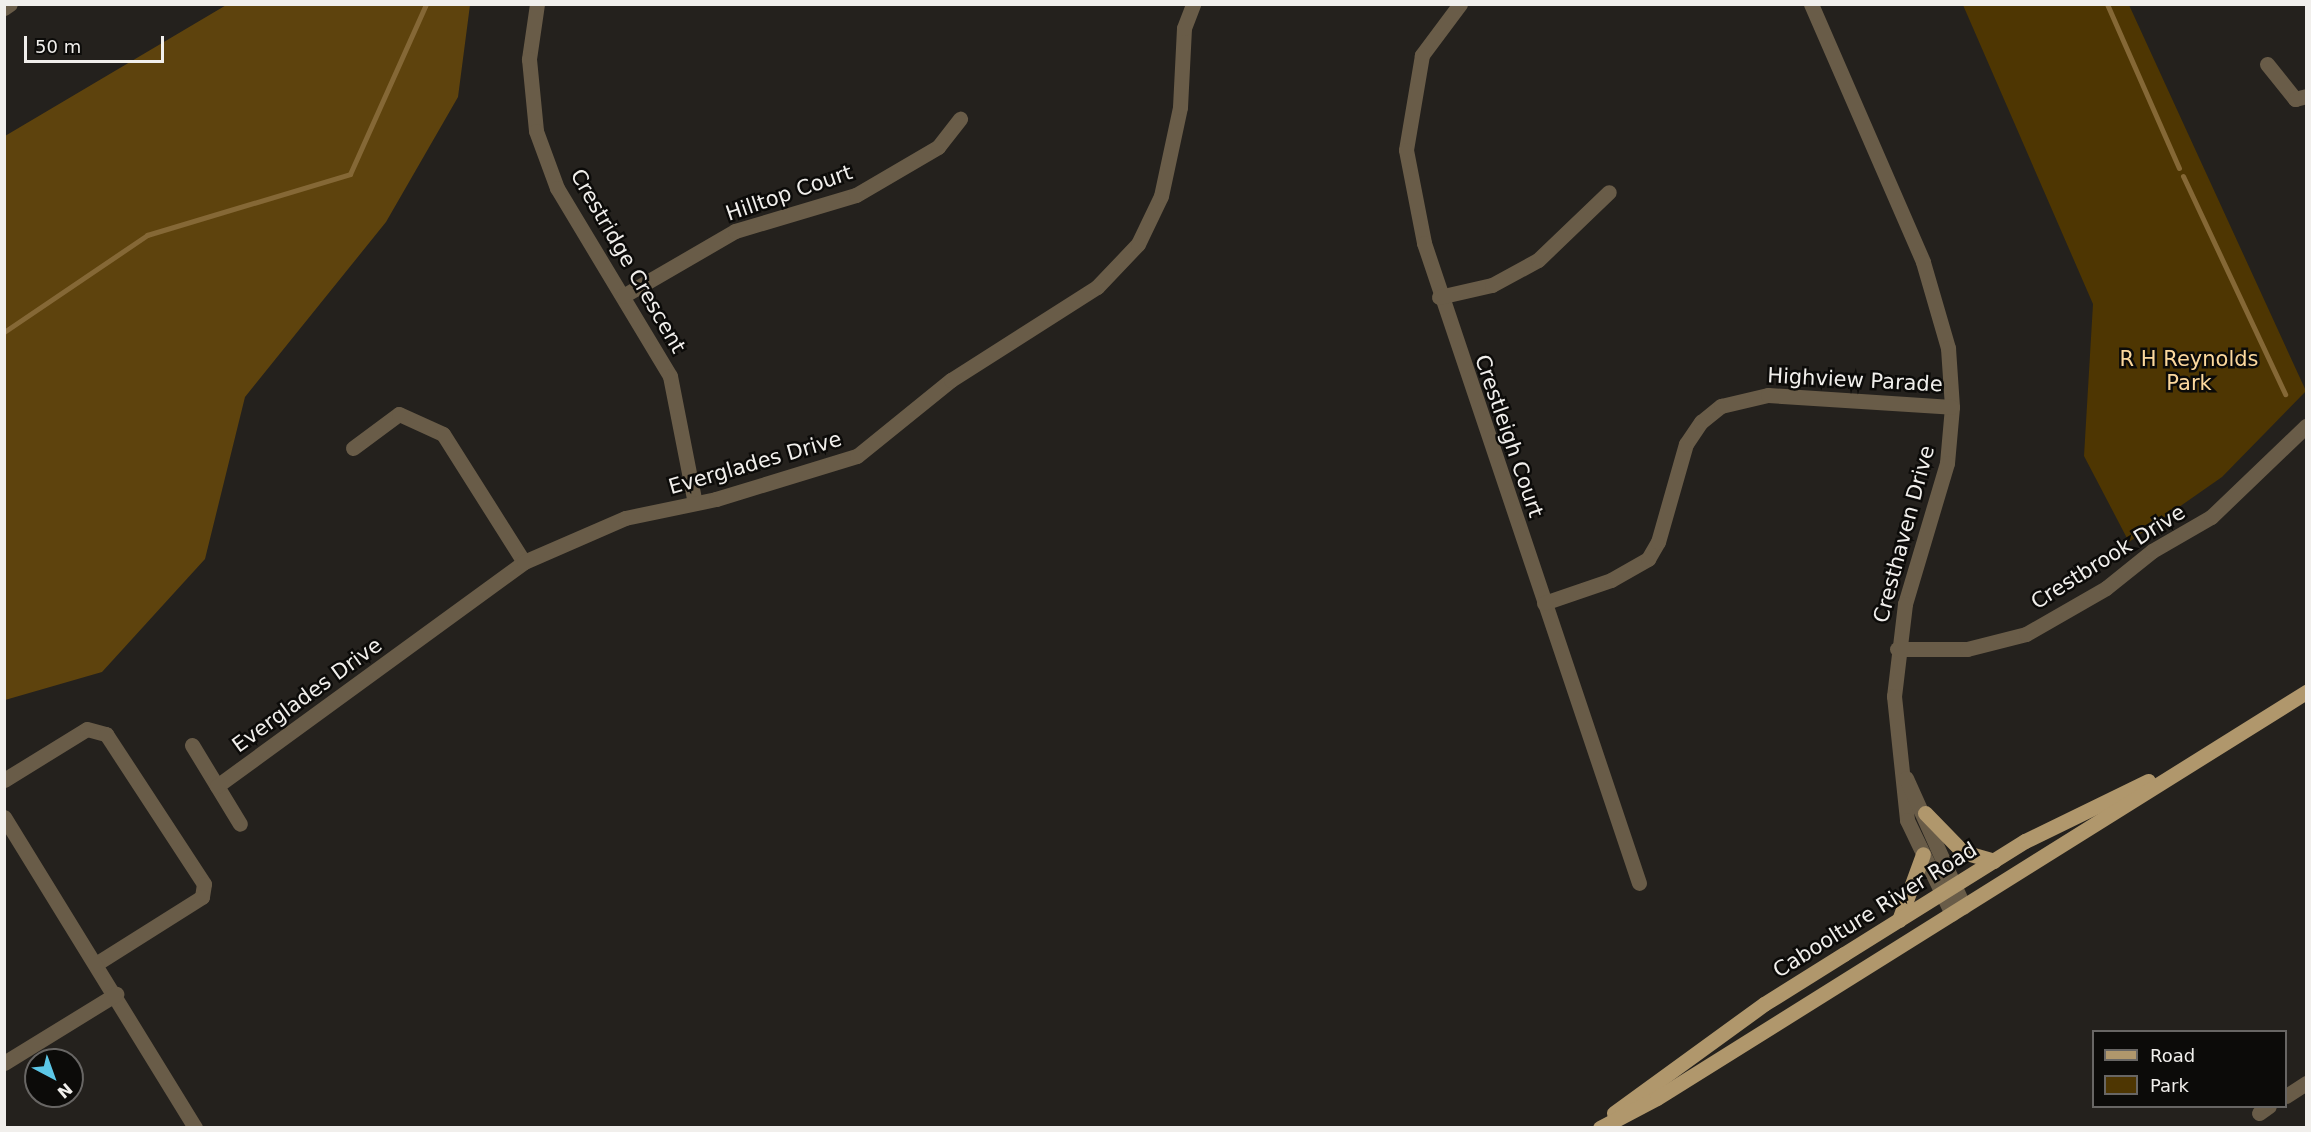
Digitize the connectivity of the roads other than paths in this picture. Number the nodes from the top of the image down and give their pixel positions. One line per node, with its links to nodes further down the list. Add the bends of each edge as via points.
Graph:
1 (10, 4): 6 (street)
2 (537, 4): 11 (street, Crestridge Crescent, via 529,59 536,131 557,188)
3 (1193, 4): 16 (street, Everglades Drive, via 1184,28 1180,107 1161,196 1138,243 1097,287 951,380 857,456)
4 (1460, 4): 12 (street, Crestleigh Court, via 1422,55 1406,150)
5 (1811, 4): 13 (street, Cresthaven Drive, via 1933,290 1948,348)
6 (4, 8)
7 (2267, 64): 8 (street, via 2295,99)
8 (2307, 96)
9 (960, 119): 11 (street, Hilltop Court, via 938,147 856,195 735,231)
10 (1610, 192): 12 (street, via 1538,260 1492,285)
11 (623, 296): 16 (street, Crestridge Crescent, via 670,376)
12 (1439, 297): 18 (street, Crestleigh Court)
13 (1952, 407): 18 (street, Highview Parade, via 1768,395 1721,406 1701,422 1686,444 1658,542 1648,559 1611,580); 19 (street, Cresthaven Drive, via 1941,490 1905,604)
14 (2307, 426): 19 (street, Crestbrook Drive, via 2211,517 2152,551 2106,588 2026,634 1967,649)
15 (353, 448): 17 (street, via 399,414 443,434)
16 (695, 503): 17 (street, Everglades Drive, via 625,518)
17 (524, 562): 25 (street, Everglades Drive)
18 (1544, 603): 31 (street, Crestleigh Court)
19 (1897, 649): 23 (street, Cresthaven Drive, via 1896,722)
20 (2307, 692): 22 (main road, Caboolture River Road)
21 (192, 745): 25 (street)
22 (2194, 760): 30 (main road, Caboolture River Road); 33 (main road, Caboolture River Road)
23 (1905, 775): 26 (street, Cresthaven Drive); 29 (street, Cresthaven Drive, via 1907,820)
24 (4, 780): 35 (street, via 87,729 106,734 204,885 202,897)
25 (217, 786): 28 (street)
26 (1925, 813): 30 (main road, via 1963,852); 32 (street, Cresthaven Drive)
27 (4, 817): 35 (street)
28 (240, 824)
29 (1923, 854): 32 (street, Cresthaven Drive); 34 (main road)
30 (1994, 861): 32 (main road, Caboolture River Road)
31 (1639, 883)
32 (1947, 890): 33 (street, Cresthaven Drive); 34 (main road, Caboolture River Road)
33 (1958, 911): 41 (main road, Caboolture River Road, via 1657,1098)
34 (1899, 920): 41 (main road, Caboolture River Road, via 1764,1004 1648,1084)
35 (97, 963): 36 (street)
36 (116, 994): 37 (street); 40 (street)
37 (4, 1063)
38 (2307, 1083): 39 (street)
39 (2287, 1095)
40 (195, 1128)
41 (1598, 1128)

